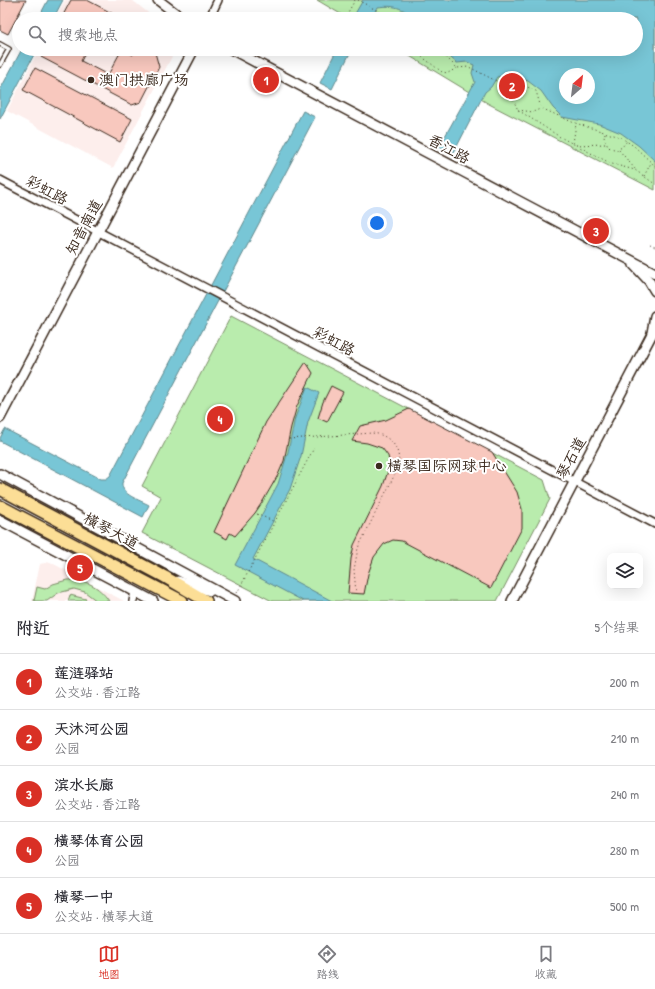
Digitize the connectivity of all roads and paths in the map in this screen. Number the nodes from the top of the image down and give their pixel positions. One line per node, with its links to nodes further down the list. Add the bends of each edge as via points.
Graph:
1 (158, 0): 5 (main road)
2 (218, 0): 6 (street)
3 (355, 0): 7 (path)
4 (358, 0): 8 (path)
5 (174, 12)
6 (212, 12)
7 (348, 12)
8 (380, 12)
9 (0, 44): 14 (lane, via 9,49)
10 (190, 56): 32 (main road, 知音南道)
11 (244, 56): 35 (main road, 香江路)
12 (421, 56): 15 (path, via 442,72 448,73)
13 (445, 56): 15 (path)
14 (0, 65)
15 (458, 68): 16 (path, via 469,67)
16 (504, 85): 17 (path, via 520,84 536,91); 18 (path)
17 (541, 108): 18 (path, via 533,112); 19 (path)
18 (518, 110): 22 (path)
19 (576, 123): 20 (path); 22 (path)
20 (606, 132): 21 (path); 23 (path)
21 (627, 142): 25 (path); 26 (path)
22 (573, 144): 24 (path)
23 (606, 144): 24 (path); 25 (path)
24 (576, 145): 28 (path, via 612,164)
25 (618, 150): 28 (path)
26 (651, 162): 27 (path); 29 (path)
27 (655, 166)
28 (635, 170): 29 (path)
29 (644, 176): 31 (path)
30 (0, 180): 32 (street, 彩虹路)
31 (655, 184)
32 (98, 231): 40 (main road, 知音南道); 44 (street, 彩虹路)
33 (650, 245): 34 (path)
34 (655, 247)
35 (629, 259): 36 (main road, 香江路); 37 (main road)
36 (655, 273)
37 (655, 291)
38 (655, 316): 39 (main road, 琴石道)
39 (654, 331): 44 (main road, 琴石道)
40 (0, 418)
41 (289, 439): 52 (path, via 372,433 385,436 398,450 397,470 356,555)
42 (314, 448): 49 (path)
43 (0, 474): 54 (main road)
44 (574, 482): 50 (street, 彩虹路); 55 (main road, 琴石道)
45 (0, 489): 51 (main road, 横琴大道)
46 (0, 506): 57 (main road, 横琴大道)
47 (257, 514): 49 (path)
48 (0, 520): 53 (main road)
49 (275, 522): 54 (path)
50 (655, 524)
51 (165, 577): 54 (main road); 58 (main road, 横琴大道)
52 (356, 593)
53 (134, 596): 56 (main road)
54 (234, 598)
55 (514, 599)
56 (153, 601)
57 (181, 601)
58 (206, 601)

